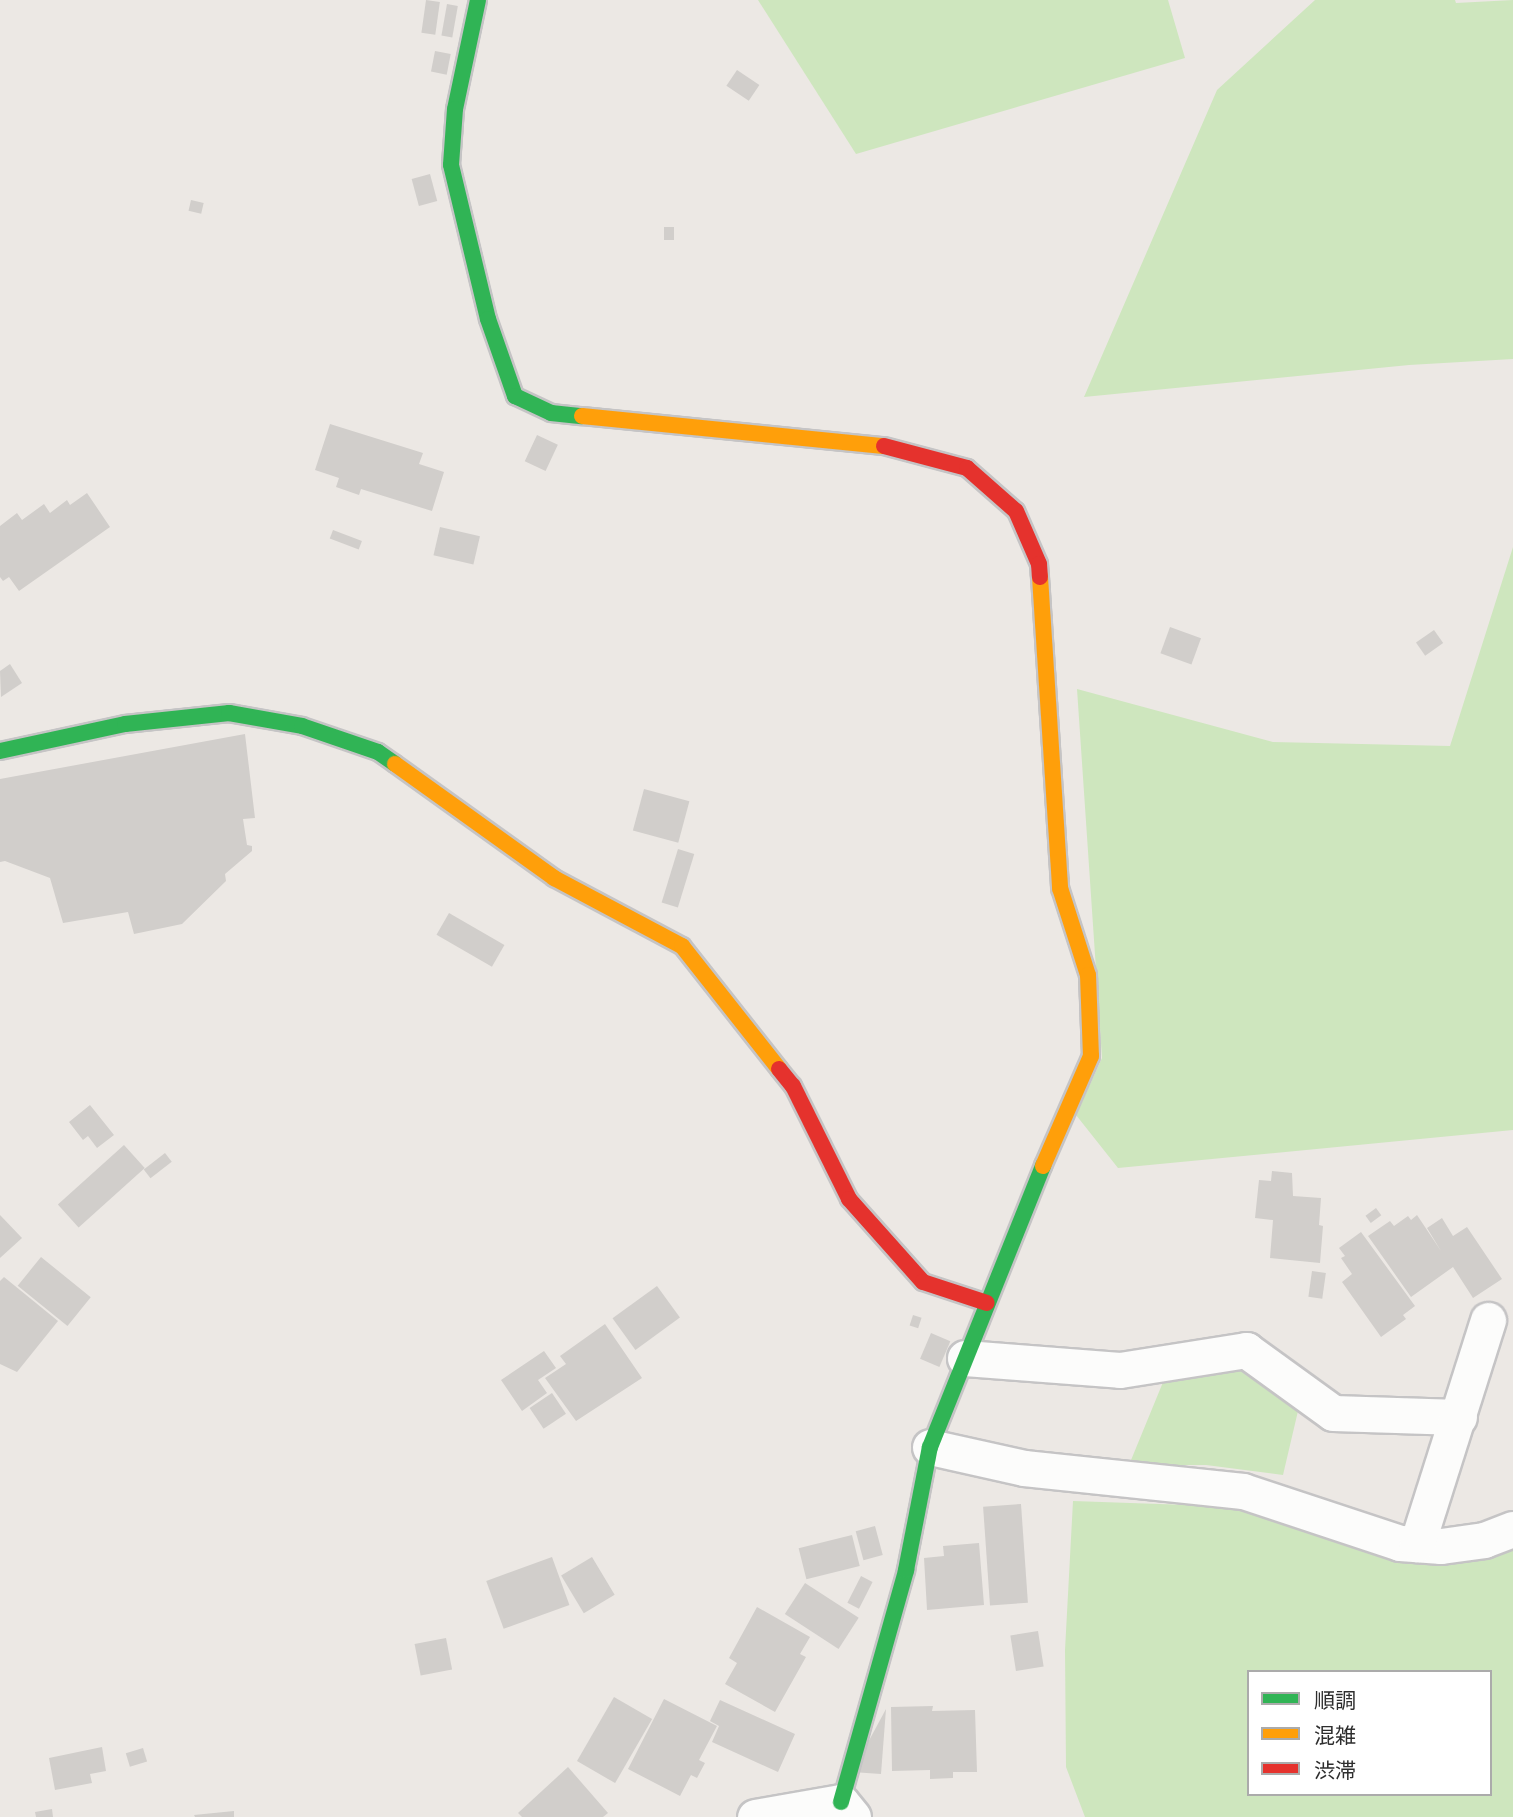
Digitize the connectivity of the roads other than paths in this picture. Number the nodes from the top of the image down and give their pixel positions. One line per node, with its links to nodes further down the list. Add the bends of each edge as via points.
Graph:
1 (478, 0): 3 (street, via 455,109 451,165 488,319 515,396 551,413 888,446 967,468 1016,511 1040,564 1060,888 1088,975 1091,1056)
2 (0, 751): 3 (street, via 125,724 229,713 302,726 378,752 554,878 682,946 793,1086 849,1199 923,1282)
3 (986, 1303): 5 (street)
4 (1488, 1320): 6 (street)
5 (965, 1358): 6 (street, via 1120,1370 1246,1350 1333,1413); 7 (street)
6 (1459, 1417): 9 (street)
7 (930, 1447): 9 (street, via 1024,1468 1243,1491 1400,1543); 10 (street, via 906,1570)
8 (1513, 1529): 9 (street, via 1484,1540)
9 (1417, 1544)
10 (847, 1810): 11 (street)
11 (755, 1817)

